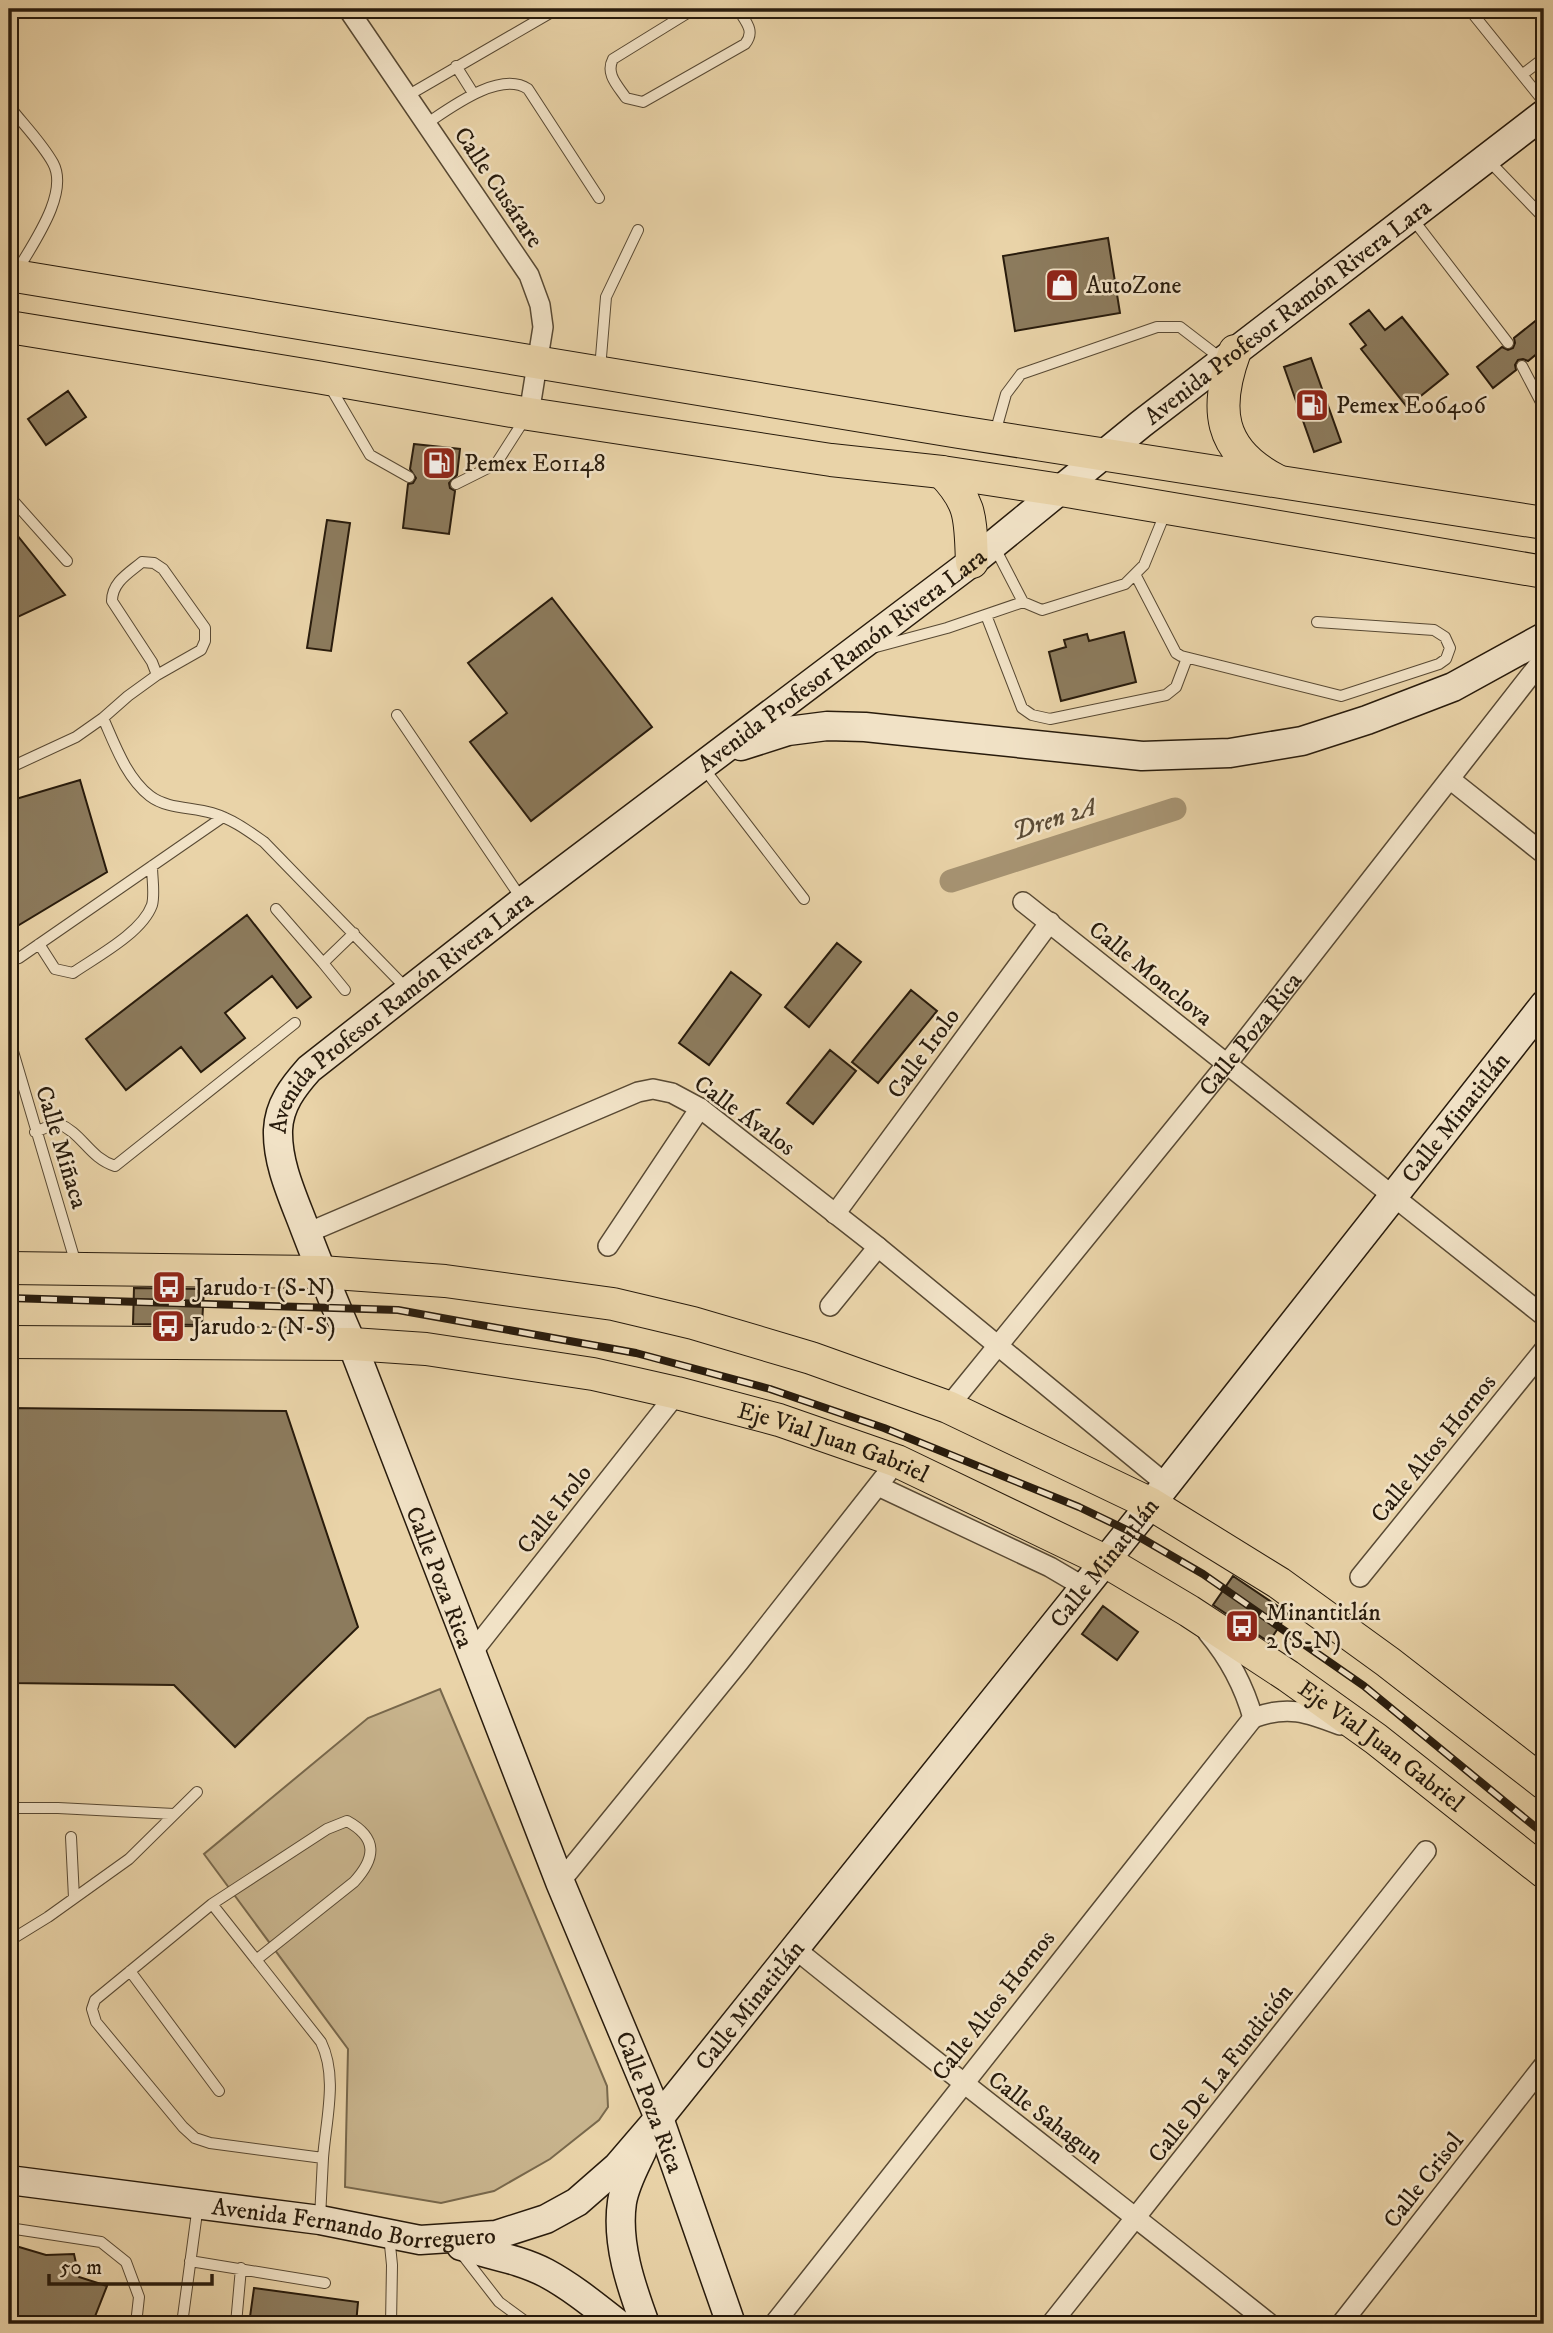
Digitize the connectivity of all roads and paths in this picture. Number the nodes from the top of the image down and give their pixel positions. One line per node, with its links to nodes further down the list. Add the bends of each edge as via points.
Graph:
1 (348, 9): 12 (street, Calle Cusárare)
2 (557, 9): 9 (lane)
3 (694, 9): 4 (lane, via 613,59 609,72 626,98 643,102 745,44 751,30)
4 (738, 9)
5 (1469, 9): 10 (lane)
6 (1538, 9): 7 (lane)
7 (1544, 17)
8 (1544, 58): 10 (lane)
9 (457, 66): 11 (lane); 12 (lane)
10 (1523, 74): 13 (lane)
11 (473, 93): 16 (lane); 18 (lane, via 513,82 528,89)
12 (407, 96): 16 (street, Calle Cusárare)
13 (1544, 102)
14 (9, 106): 22 (lane, via 53,164 57,190)
15 (1544, 114): 17 (main road, Avenida Profesor Ramón Rivera Lara)
16 (426, 124): 26 (street, Calle Cusárare, via 529,275 543,327)
17 (1486, 158): 19 (main road, Avenida Profesor Ramón Rivera Lara); 20 (lane)
18 (599, 198)
19 (1410, 216): 24 (lane); 25 (main road, Avenida Profesor Ramón Rivera Lara)
20 (1544, 218)
21 (638, 230): 28 (lane, via 606,298)
22 (11, 276): 26 (main road)
23 (9, 327): 29 (main road)
24 (1508, 342)
25 (1229, 355): 32 (lane, via 1180,327 1157,327 1021,374 1006,394); 33 (main road, Avenida Profesor Ramón Rivera Lara); 37 (main road, via 1222,403 1226,428 1238,452 1257,470)
26 (536, 363): 28 (main road); 31 (street, Calle Cusárare)
27 (1522, 366): 30 (lane)
28 (599, 373): 32 (main road)
29 (326, 379): 31 (main road); 35 (lane, via 370,455)
30 (1544, 408)
31 (528, 414): 34 (main road, via 831,460); 36 (lane, via 496,464)
32 (994, 437): 33 (main road)
33 (1104, 453): 37 (main road); 38 (main road, Avenida Profesor Ramón Rivera Lara)
34 (942, 472): 38 (main road); 42 (main road, via 959,490)
35 (410, 477)
36 (456, 484)
37 (1283, 484): 41 (main road)
38 (1061, 490): 40 (main road); 42 (main road, Avenida Profesor Ramón Rivera Lara)
39 (9, 496): 43 (lane)
40 (1168, 507): 44 (main road); 45 (lane, via 1144,565)
41 (1544, 523)
42 (983, 553): 46 (lane); 50 (main road, Avenida Profesor Ramón Rivera Lara)
43 (67, 561)
44 (1544, 572)
45 (1135, 574): 46 (lane, via 1125,584 1042,610); 51 (lane, via 1176,653)
46 (1023, 602): 47 (lane)
47 (986, 615): 50 (lane); 51 (lane, via 1022,708 1050,719 1166,695 1176,687)
48 (1317, 622): 51 (lane, via 1434,630 1445,637 1450,648 1447,659 1439,664 1341,696)
49 (1544, 637): 56 (main road, via 1453,687 1367,720 1301,741 1230,753 1142,756 827,726 789,731)
50 (852, 653): 56 (main road, Avenida Profesor Ramón Rivera Lara)
51 (1187, 658)
52 (1544, 658): 58 (street, Calle Poza Rica)
53 (157, 675): 53 (lane, via 111,601 117,583 142,562 163,569 205,628 201,650); 55 (lane)
54 (397, 715): 63 (lane)
55 (103, 718): 57 (lane, via 76,737); 59 (lane, via 122,761 152,798)
56 (712, 759): 62 (lane); 63 (main road, Avenida Profesor Ramón Rivera Lara)
57 (9, 768)
58 (1451, 780): 60 (street); 76 (street, Calle Poza Rica)
59 (223, 817): 61 (lane); 67 (lane, via 264,842)
60 (1544, 854)
61 (152, 866): 68 (lane); 68 (lane, via 153,902 146,918 72,973 55,969)
62 (804, 899)
63 (523, 901): 72 (main road, Avenida Profesor Ramón Rivera Lara)
64 (1023, 902): 66 (street, Calle Monclova)
65 (276, 909): 70 (lane)
66 (1051, 922): 76 (street, Calle Monclova); 80 (street, Calle Irolo)
67 (354, 933): 70 (lane); 72 (lane)
68 (39, 944): 69 (lane)
69 (9, 960)
70 (323, 964): 71 (lane)
71 (345, 990)
72 (408, 991): 81 (main road, Avenida Profesor Ramón Rivera Lara, via 309,1069 287,1097 278,1129 280,1155)
73 (1544, 1005): 79 (main road, Calle Minatitlán)
74 (295, 1023): 78 (lane, via 115,1166 91,1151 71,1128 57,1123)
75 (9, 1038): 78 (lane, Calle Miñaca)
76 (1226, 1065): 79 (street, Calle Monclova); 91 (street, Calle Poza Rica)
77 (700, 1108): 80 (street, Calle Ávalos); 81 (street, Calle Ávalos, via 672,1093 638,1092); 82 (street)
78 (35, 1132): 85 (lane, Calle Miñaca)
79 (1393, 1194): 88 (street, Calle Monclova); 97 (main road, Calle Minatitlán)
80 (835, 1213): 83 (street, Calle Ávalos)
81 (307, 1233): 86 (main road, Avenida Profesor Ramón Rivera Lara)
82 (608, 1246)
83 (877, 1247): 87 (street); 91 (street, Calle Ávalos)
84 (9, 1268): 85 (main road)
85 (77, 1268): 86 (main road)
86 (321, 1272): 90 (main road, Calle Poza Rica); 94 (main road, via 445,1281 613,1304 693,1322 811,1358)
87 (830, 1306)
88 (1544, 1316)
89 (9, 1342): 90 (main road, Eje Vial Juan Gabriel)
90 (352, 1344): 93 (main road, Eje Vial Juan Gabriel, via 517,1362); 102 (main road, Calle Poza Rica)
91 (998, 1346): 94 (street, Calle Poza Rica); 97 (street, Calle Ávalos)
92 (1544, 1350): 99 (street, Calle Altos Hornos)
93 (677, 1393): 95 (main road, Eje Vial Juan Gabriel, via 779,1420); 102 (street, Calle Irolo)
94 (948, 1407): 97 (main road)
95 (897, 1461): 96 (street); 98 (main road, Eje Vial Juan Gabriel)
96 (878, 1486): 100 (street); 112 (street)
97 (1158, 1494): 98 (main road, Calle Minatitlán); 105 (main road)
98 (1105, 1561): 100 (main road, Calle Minatitlán); 101 (main road, Eje Vial Juan Gabriel)
99 (1360, 1577)
100 (1084, 1587): 116 (main road, Calle Minatitlán)
101 (1189, 1611): 103 (street, via 1231,1665); 104 (main road, Eje Vial Juan Gabriel)
102 (470, 1655): 112 (main road, Calle Poza Rica)
103 (1253, 1718): 104 (street, via 1293,1710); 120 (street, Calle Altos Hornos)
104 (1377, 1739): 111 (main road, Eje Vial Juan Gabriel)
105 (1544, 1783)
106 (197, 1792): 108 (lane)
107 (9, 1808): 108 (lane)
108 (174, 1814): 113 (lane, via 129,1859)
109 (71, 1837): 113 (lane)
110 (1426, 1851): 126 (street, Calle De La Fundición)
111 (1544, 1872)
112 (560, 1882): 122 (main road, Calle Poza Rica)
113 (74, 1899): 115 (lane)
114 (212, 1904): 117 (lane); 117 (lane, via 327,1829 347,1821 357,1826 371,1850 365,1870); 118 (lane)
115 (9, 1941)
116 (794, 1948): 120 (street, Calle Sahagun); 122 (main road, Calle Minatitlán)
117 (256, 1960): 123 (lane, via 328,2057 331,2072)
118 (130, 1971): 121 (lane); 123 (lane, via 95,2000 96,2022 183,2127 210,2143)
119 (1544, 2065): 146 (street, Calle Crisol)
120 (962, 2084): 126 (street, Calle Sahagun); 143 (street, Calle Altos Hornos)
121 (219, 2091)
122 (659, 2118): 130 (main road, Avenida Fernando Borreguero, via 617,2167 577,2202 496,2235); 141 (main road, via 628,2178 622,2202 621,2234); 142 (main road, Calle Poza Rica)
123 (323, 2158): 127 (lane)
124 (9, 2180): 125 (main road, Avenida Fernando Borreguero)
125 (198, 2204): 127 (main road, Avenida Fernando Borreguero); 132 (lane)
126 (1137, 2218): 144 (street, Calle De La Fundición); 145 (street, Calle Sahagun)
127 (320, 2220): 129 (main road, Avenida Fernando Borreguero)
128 (9, 2228): 135 (lane, via 101,2242 126,2262 139,2297)
129 (389, 2235): 130 (main road, Avenida Fernando Borreguero); 138 (lane)
130 (420, 2240): 131 (main road)
131 (455, 2245): 139 (lane, via 499,2302); 140 (main road, via 504,2256 544,2272)
132 (190, 2261): 133 (lane); 136 (lane)
133 (241, 2268): 134 (lane); 137 (lane)
134 (325, 2283)
135 (136, 2324)
136 (181, 2324)
137 (236, 2324)
138 (391, 2324)
139 (529, 2324)
140 (618, 2324)
141 (645, 2324)
142 (731, 2324)
143 (774, 2324)
144 (1051, 2324)
145 (1270, 2324)
146 (1340, 2324)

